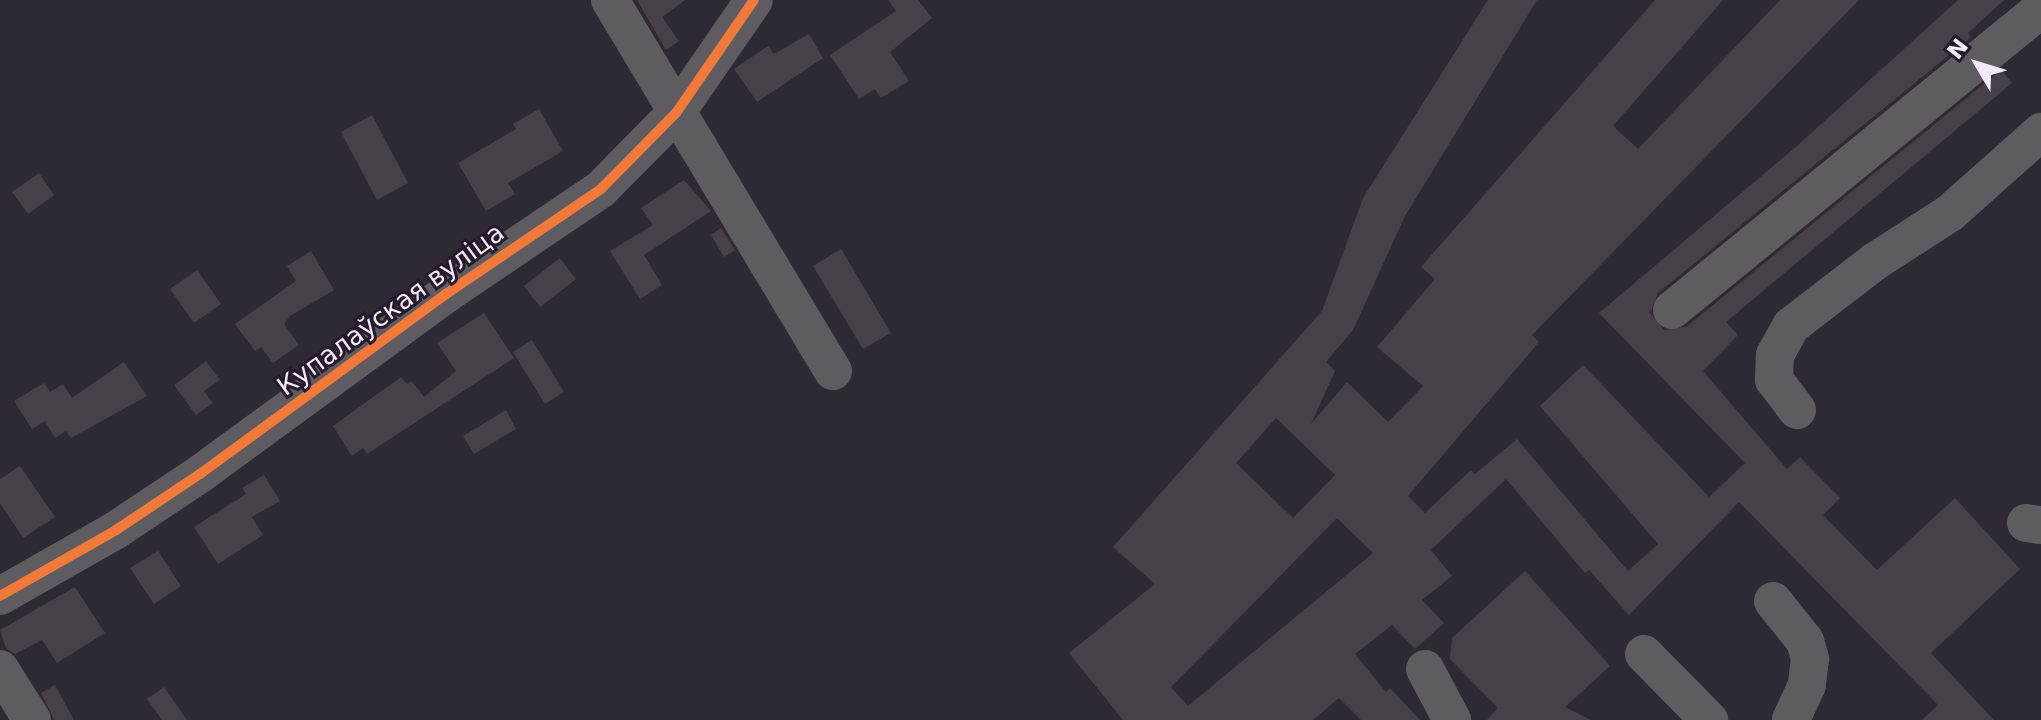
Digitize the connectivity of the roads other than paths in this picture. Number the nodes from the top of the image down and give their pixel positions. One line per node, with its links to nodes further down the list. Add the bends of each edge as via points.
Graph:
1 (610, 0): 4 (street)
2 (754, 0): 4 (street, Купалаўская вуліца)
3 (2041, 9): 6 (street)
4 (676, 113): 7 (street, via 703,148); 9 (street, Купалаўская вуліца, via 601,189 446,294 200,474 116,530)
5 (2041, 132): 8 (street, via 1950,213 1874,262 1791,326 1775,355 1774,380)
6 (1672, 310)
7 (833, 371)
8 (1797, 410)
9 (0, 596)
10 (1773, 601): 17 (street, via 1805,641 1810,659 1807,685)
11 (1644, 654): 16 (street)
12 (0, 669): 14 (street)
13 (1425, 669): 15 (street)
14 (32, 720)
15 (1452, 720)
16 (1709, 720)
17 (1791, 720)

